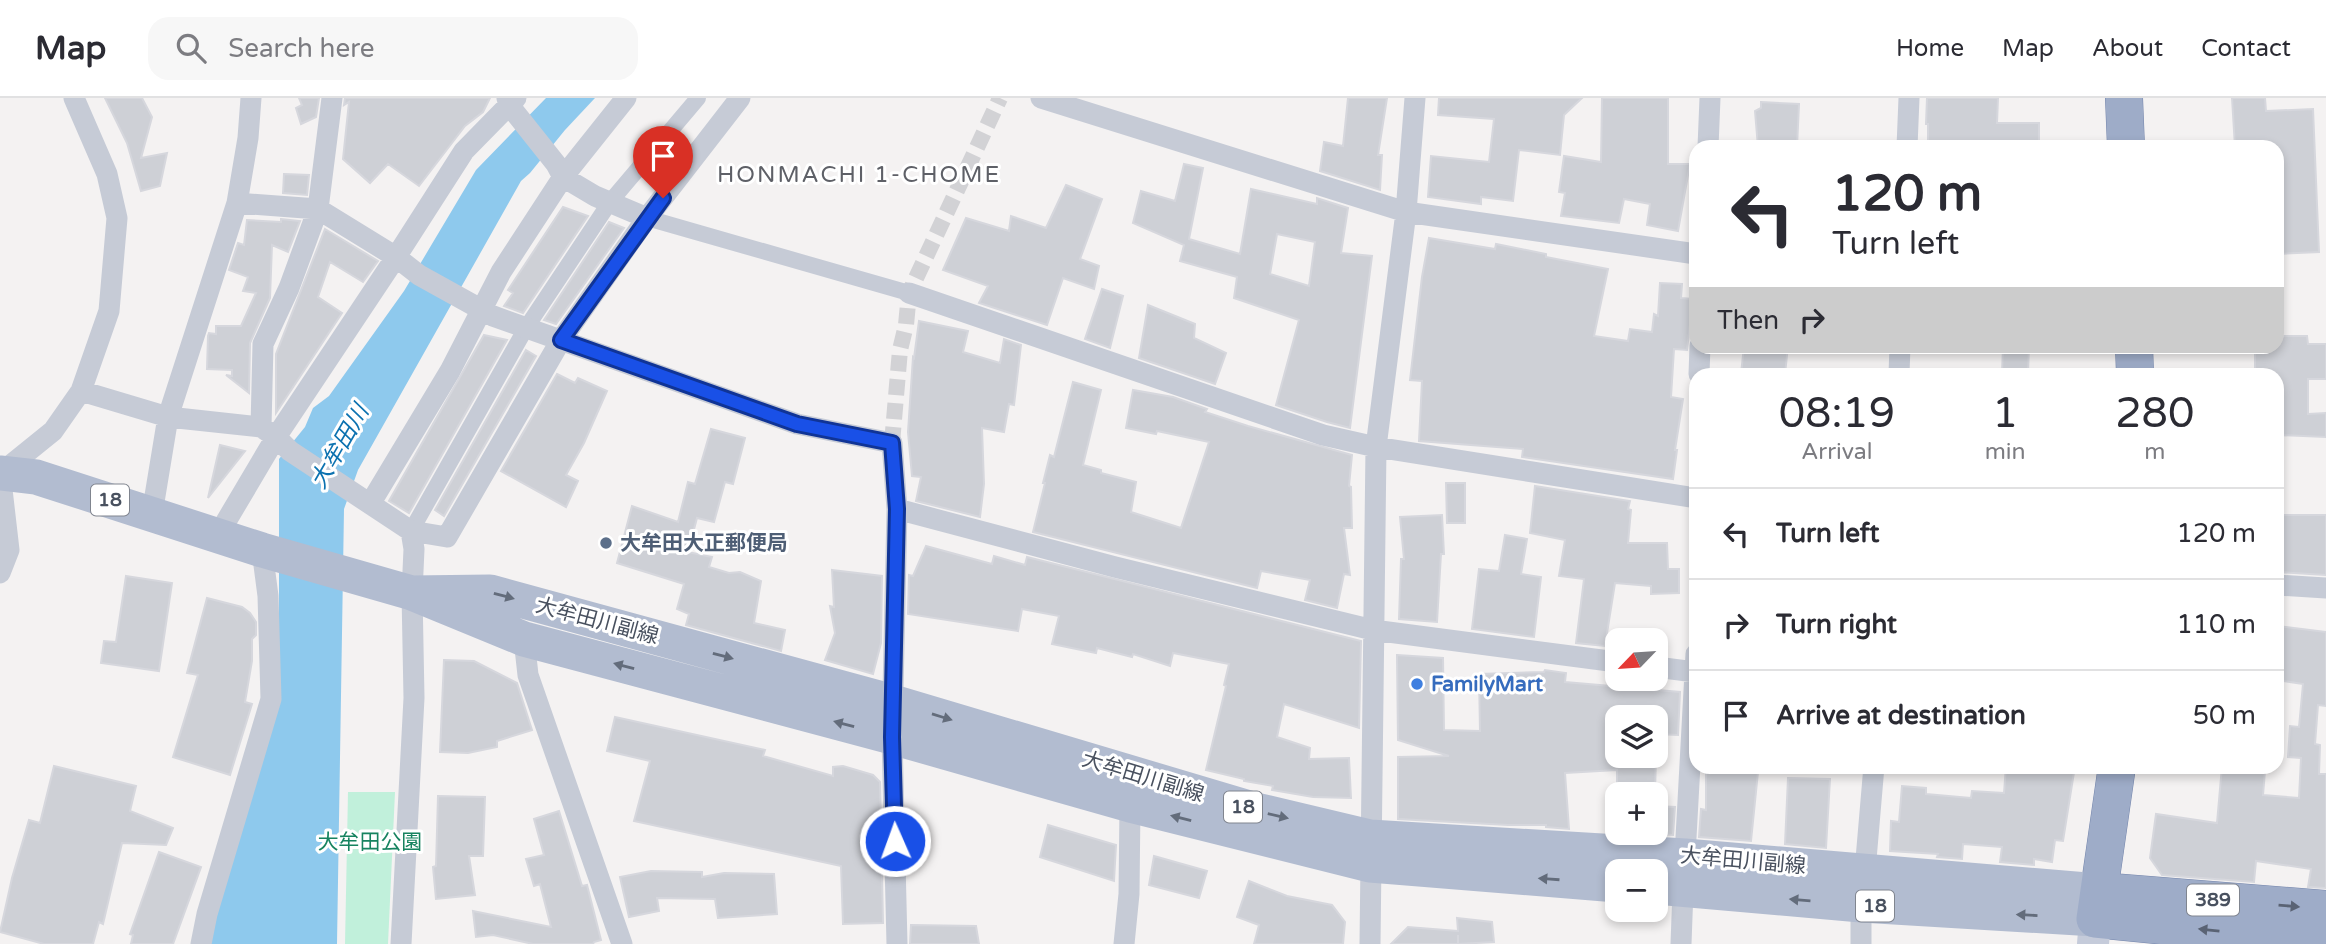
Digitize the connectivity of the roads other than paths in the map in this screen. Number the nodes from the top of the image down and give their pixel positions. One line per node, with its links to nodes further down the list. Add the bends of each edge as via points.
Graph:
1 (74, 98): 28 (street, via 107,174 117,218 109,311)
2 (251, 98): 18 (street)
3 (332, 98): 19 (street)
4 (626, 98): 16 (street)
5 (698, 98): 17 (street)
6 (740, 98): 21 (street)
7 (1041, 98): 20 (street)
8 (1415, 98): 20 (street)
9 (1710, 98): 13 (street)
10 (1909, 98): 14 (street)
11 (2124, 98): 15 (highway)
12 (513, 105): 16 (street); 23 (street, via 464,151)
13 (1708, 140)
14 (1907, 140)
15 (2126, 140)
16 (560, 170): 17 (street); 25 (street, via 501,272)
17 (610, 202): 21 (street); 26 (street)
18 (237, 203): 19 (street); 29 (street)
19 (318, 209): 23 (street); 30 (street, via 263,344)
20 (1406, 212): 22 (street); 31 (street)
21 (647, 218): 24 (street); 27 (street)
22 (1689, 253)
23 (396, 257): 25 (street); 30 (street)
24 (909, 293): 31 (street, via 1323,435)
25 (475, 307): 26 (street); 34 (street, via 450,371)
26 (526, 328): 27 (street); 37 (street)
27 (561, 340): 35 (street, via 797,424 892,443); 37 (street, via 447,537)
28 (82, 391): 29 (street); 32 (street, via 53,430)
29 (168, 417): 30 (street); 36 (street)
30 (276, 438): 34 (street); 38 (street)
31 (1377, 447): 33 (street); 44 (street)
32 (0, 472): 36 (main road, 大牟田川副線 / 18, via 36,477); 40 (street, via 9,550)
33 (1689, 497)
34 (370, 504): 37 (street)
35 (897, 509): 44 (street); 49 (street)
36 (152, 514): 38 (main road, 大牟田川副線 / 18)
37 (411, 531): 43 (street)
38 (218, 535): 39 (main road, 大牟田川副線 / 18)
39 (262, 550): 43 (main road, 大牟田川副線 / 18); 62 (street, via 271,699)
40 (0, 573)
41 (2284, 585): 42 (street)
42 (2326, 588)
43 (412, 593): 45 (main road, 大牟田川副線 / 18); 49 (main road, 大牟田川副線 / 18, one-way to 49, via 490,592); 63 (street, via 414,698)
44 (1373, 630): 46 (street); 55 (street)
45 (524, 639): 51 (main road, 大牟田川副線 / 18, one-way to 45); 64 (street, via 527,675)
46 (1605, 660)
47 (1668, 669): 48 (street)
48 (1689, 671)
49 (893, 702): 51 (street); 55 (main road, 大牟田川副線 / 18, one-way to 55, via 1255,810)
50 (1689, 731): 56 (street)
51 (892, 737): 54 (main road, 大牟田川副線 / 18); 65 (street)
52 (1873, 774): 58 (street)
53 (2116, 774): 60 (highway)
54 (1130, 805): 55 (main road, 大牟田川副線 / 18, one-way to 54); 66 (street)
55 (1370, 851): 56 (main road, 大牟田川副線 / 18); 57 (main road, 大牟田川副線 / 18, one-way to 55); 67 (street)
56 (1674, 878): 58 (main road, 大牟田川副線 / 18); 68 (street)
57 (1605, 882)
58 (1863, 888): 60 (main road, 大牟田川副線 / 18); 69 (street)
59 (2326, 909): 60 (highway, 389, one-way to 59)
60 (2096, 918): 61 (highway, 389, one-way to 60)
61 (2326, 942)
62 (201, 944)
63 (401, 944)
64 (622, 944)
65 (897, 944)
66 (1124, 944)
67 (1370, 944)
68 (1681, 944)
69 (1861, 944)

